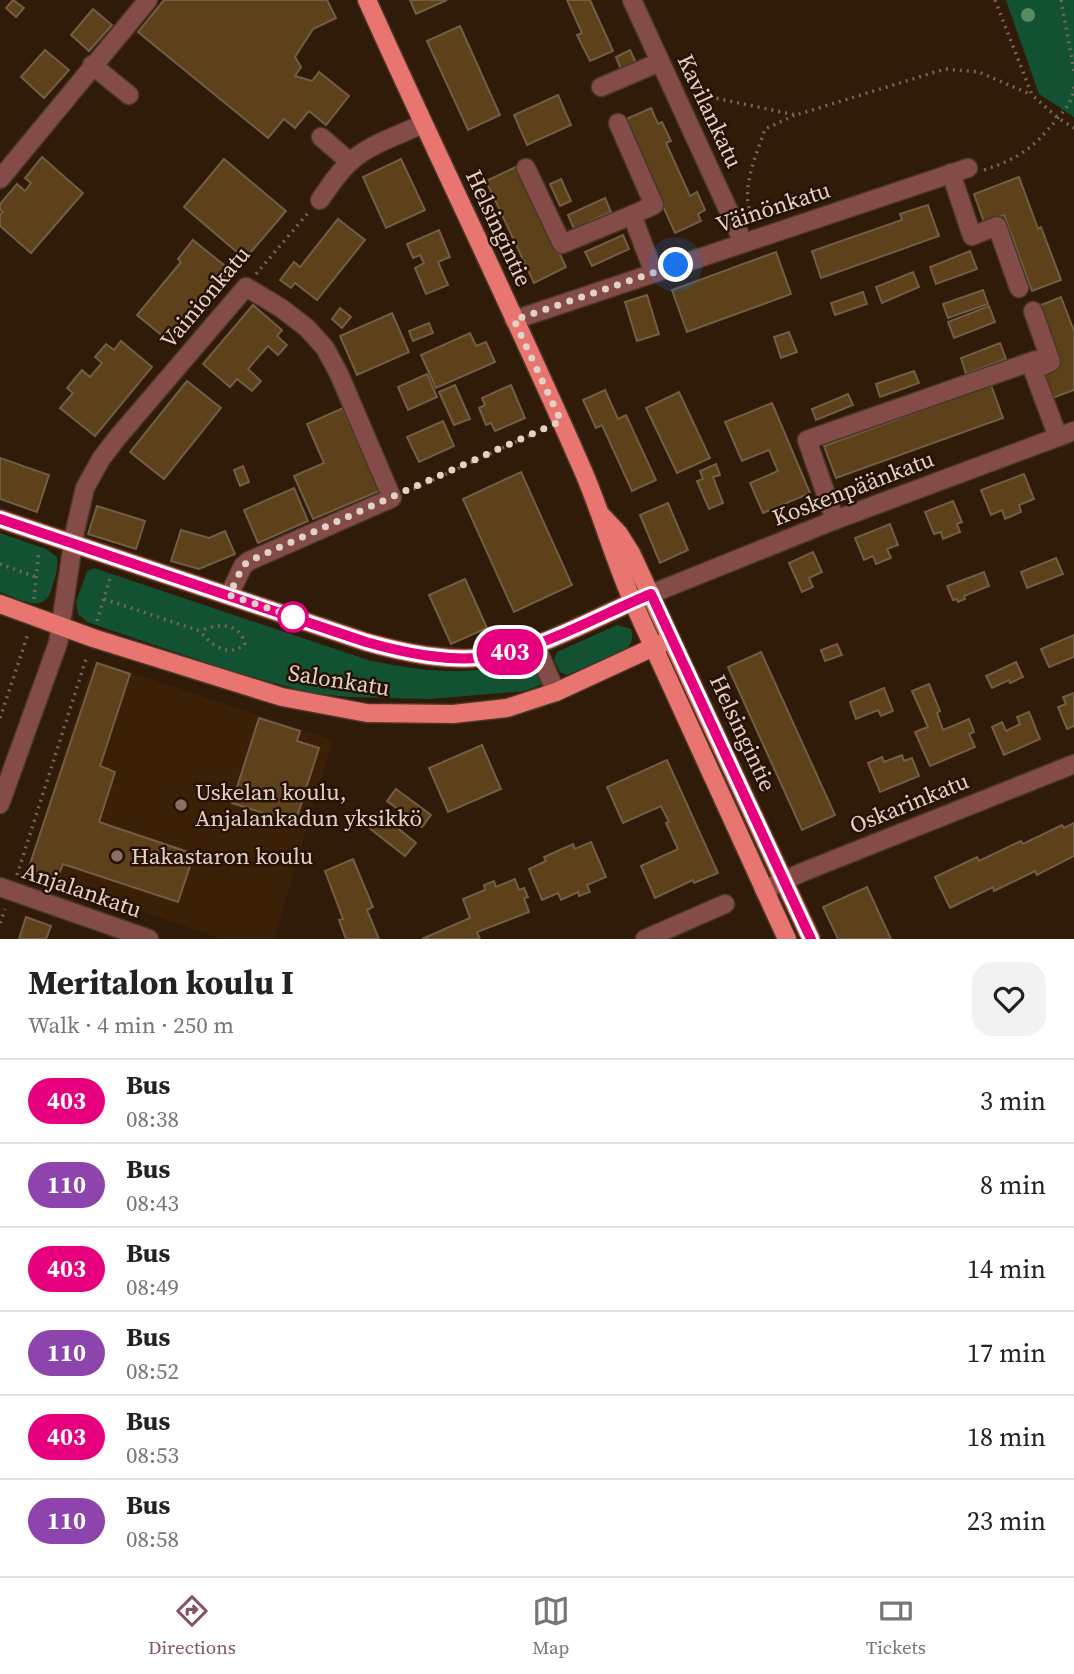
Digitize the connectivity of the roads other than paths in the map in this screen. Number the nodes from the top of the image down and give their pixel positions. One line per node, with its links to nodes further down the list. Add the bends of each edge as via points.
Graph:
1 (148, 0): 5 (street)
2 (367, 0): 9 (main road, Helsingintie)
3 (632, 0): 4 (street, Kavilankatu)
4 (660, 62): 6 (street); 16 (street, Kavilankatu)
5 (92, 65): 7 (street); 13 (street)
6 (601, 87)
7 (129, 95)
8 (618, 123): 15 (street, via 654,205)
9 (423, 124): 11 (street); 20 (main road, Helsingintie)
10 (321, 136): 11 (street)
11 (350, 162): 14 (street)
12 (526, 167): 15 (street, via 562,244)
13 (0, 179)
14 (320, 200)
15 (632, 215): 17 (street)
16 (743, 242): 17 (street, Väinönkatu); 18 (street, Väinönkatu, via 959,171 972,236 997,226)
17 (654, 273): 20 (street, Väinönkatu)
18 (1019, 288)
19 (1033, 311): 22 (street, via 1052,362 1033,370)
20 (514, 320): 23 (main road, Helsingintie)
21 (1036, 360): 25 (street, via 807,440)
22 (1066, 434): 25 (street, Koskenpäänkatu)
23 (602, 516): 27 (main road, Helsingintie, via 619,534); 29 (main road, Helsingintie)
24 (0, 519): 26 (main road, Salonkatu)
25 (835, 520): 27 (street, Koskenpäänkatu)
26 (74, 542): 28 (main road, Salonkatu); 28 (street, Vainionkatu, via 85,488 101,460 246,287 290,314 325,348 392,498 249,561); 31 (street, Vainionkatu)
27 (651, 594): 29 (main road, Salonkatu); 32 (main road, Helsingintie)
28 (229, 595): 33 (main road, Salonkatu, via 366,642 421,655 489,657)
29 (632, 602): 33 (main road, Salonkatu); 34 (main road, Helsingintie)
30 (0, 604): 31 (main road, Salonkatu)
31 (61, 627): 35 (main road, Salonkatu, via 282,697 367,713 483,712); 37 (street, Vainionkatu)
32 (671, 639): 34 (main road, Salonkatu); 38 (main road, Helsingintie)
33 (535, 644): 35 (street)
34 (653, 648): 35 (main road, Salonkatu); 40 (main road, Helsingintie)
35 (555, 692)
36 (1074, 764): 38 (street, Oskarinkatu)
37 (0, 804)
38 (785, 880): 40 (street, Oskarinkatu); 45 (main road, Helsingintie)
39 (6, 889): 42 (street, Anjalankatu)
40 (764, 890): 44 (main road, Helsingintie)
41 (725, 904): 43 (street)
42 (149, 939)
43 (645, 939)
44 (787, 939)
45 (811, 939)

